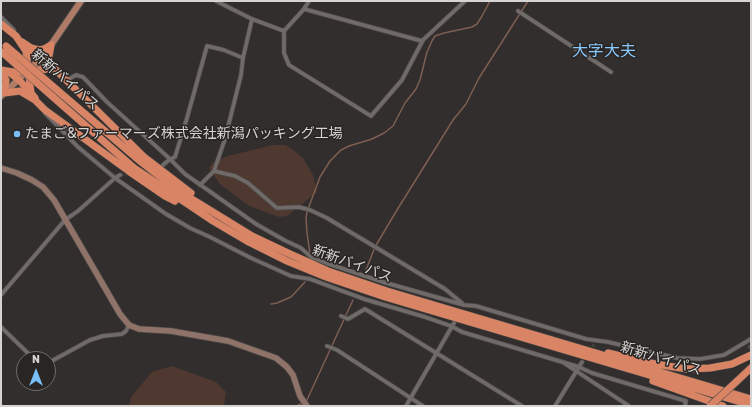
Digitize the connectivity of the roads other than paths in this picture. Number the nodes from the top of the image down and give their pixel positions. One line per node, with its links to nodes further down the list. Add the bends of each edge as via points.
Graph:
1 (81, 1): 14 (main road)
2 (216, 1): 8 (street)
3 (309, 1): 5 (street)
4 (465, 1): 12 (street)
5 (304, 9): 10 (street); 12 (street)
6 (518, 11): 21 (street)
7 (1, 17): 11 (street, via 14,30)
8 (252, 19): 10 (street); 16 (street)
9 (1, 24): 11 (highway)
10 (284, 32): 12 (street, via 284,53 289,65 372,116 402,80)
11 (15, 35): 13 (highway); 18 (highway, via 26,51)
12 (422, 41)
13 (24, 43): 14 (highway, via 38,50); 17 (highway)
14 (51, 45): 17 (main road); 22 (highway, via 50,63)
15 (3, 47): 26 (highway, 新新バイパス, bridge)
16 (243, 58): 30 (street, via 207,46 188,118 175,157); 33 (street, via 225,139)
17 (38, 61): 18 (main road); 19 (highway)
18 (29, 70): 19 (highway); 20 (highway); 23 (main road); 25 (highway)
19 (50, 70): 22 (highway)
20 (3, 71): 23 (highway); 27 (highway, via 6,80)
21 (610, 72)
22 (60, 74): 24 (highway)
23 (19, 80): 25 (highway); 27 (main road)
24 (67, 80): 30 (street, via 76,75 83,77); 39 (highway, via 144,157)
25 (31, 93): 28 (highway)
26 (55, 93): 38 (highway, 新新バイパス, via 134,168); 39 (highway, 新新バイパス, via 177,190)
27 (3, 95): 28 (highway, via 20,91)
28 (35, 100): 29 (highway)
29 (45, 110): 35 (street, via 78,146); 38 (highway, via 165,196)
30 (170, 159): 31 (street); 36 (street)
31 (163, 165)
32 (1, 168): 37 (street, via 17,173 43,187)
33 (214, 170): 36 (street); 41 (street, via 248,183 277,208 299,207 327,218 445,289)
34 (120, 175): 35 (street)
35 (115, 178): 37 (street); 45 (street, via 190,228 291,276 310,278)
36 (200, 185): 41 (street, via 256,224 301,248 311,257 358,276)
37 (65, 220): 40 (street); 44 (street)
38 (213, 220): 58 (highway, 新新バイパス, via 247,241 326,277)
39 (252, 236): 48 (highway, 新新バイパス, via 328,271)
40 (1, 295)
41 (464, 305): 42 (street); 49 (street, via 476,306 595,343 608,342 677,358 693,359 724,355)
42 (461, 309)
43 (341, 316): 53 (street, via 348,319 364,309)
44 (129, 325): 55 (street, via 122,334 90,340); 67 (street, via 144,330 171,331 228,341 276,358 288,367)
45 (452, 325): 53 (street); 56 (street, via 462,332)
46 (1, 326): 52 (street)
47 (751, 339): 49 (street)
48 (559, 342): 54 (highway, via 687,369 732,364); 65 (highway, 新新バイパス)
49 (743, 344): 51 (street)
50 (327, 346): 64 (street)
51 (748, 346)
52 (26, 351)
53 (436, 353): 64 (street); 70 (street)
54 (751, 355)
55 (56, 359)
56 (563, 362): 59 (street); 61 (street)
57 (582, 362): 59 (street)
58 (605, 363): 66 (highway, 新新バイパス); 76 (highway)
59 (578, 367): 61 (street); 73 (street, via 686,401)
60 (751, 368): 63 (highway)
61 (575, 372): 71 (street); 72 (street)
62 (751, 375): 63 (highway)
63 (738, 383): 74 (highway, bridge); 75 (highway)
64 (411, 399): 68 (street); 69 (street)
65 (751, 400)
66 (751, 405)
67 (307, 406)
68 (406, 406)
69 (423, 406)
70 (522, 406)
71 (555, 406)
72 (629, 406)
73 (685, 406)
74 (710, 406)
75 (716, 406)
76 (723, 406)

